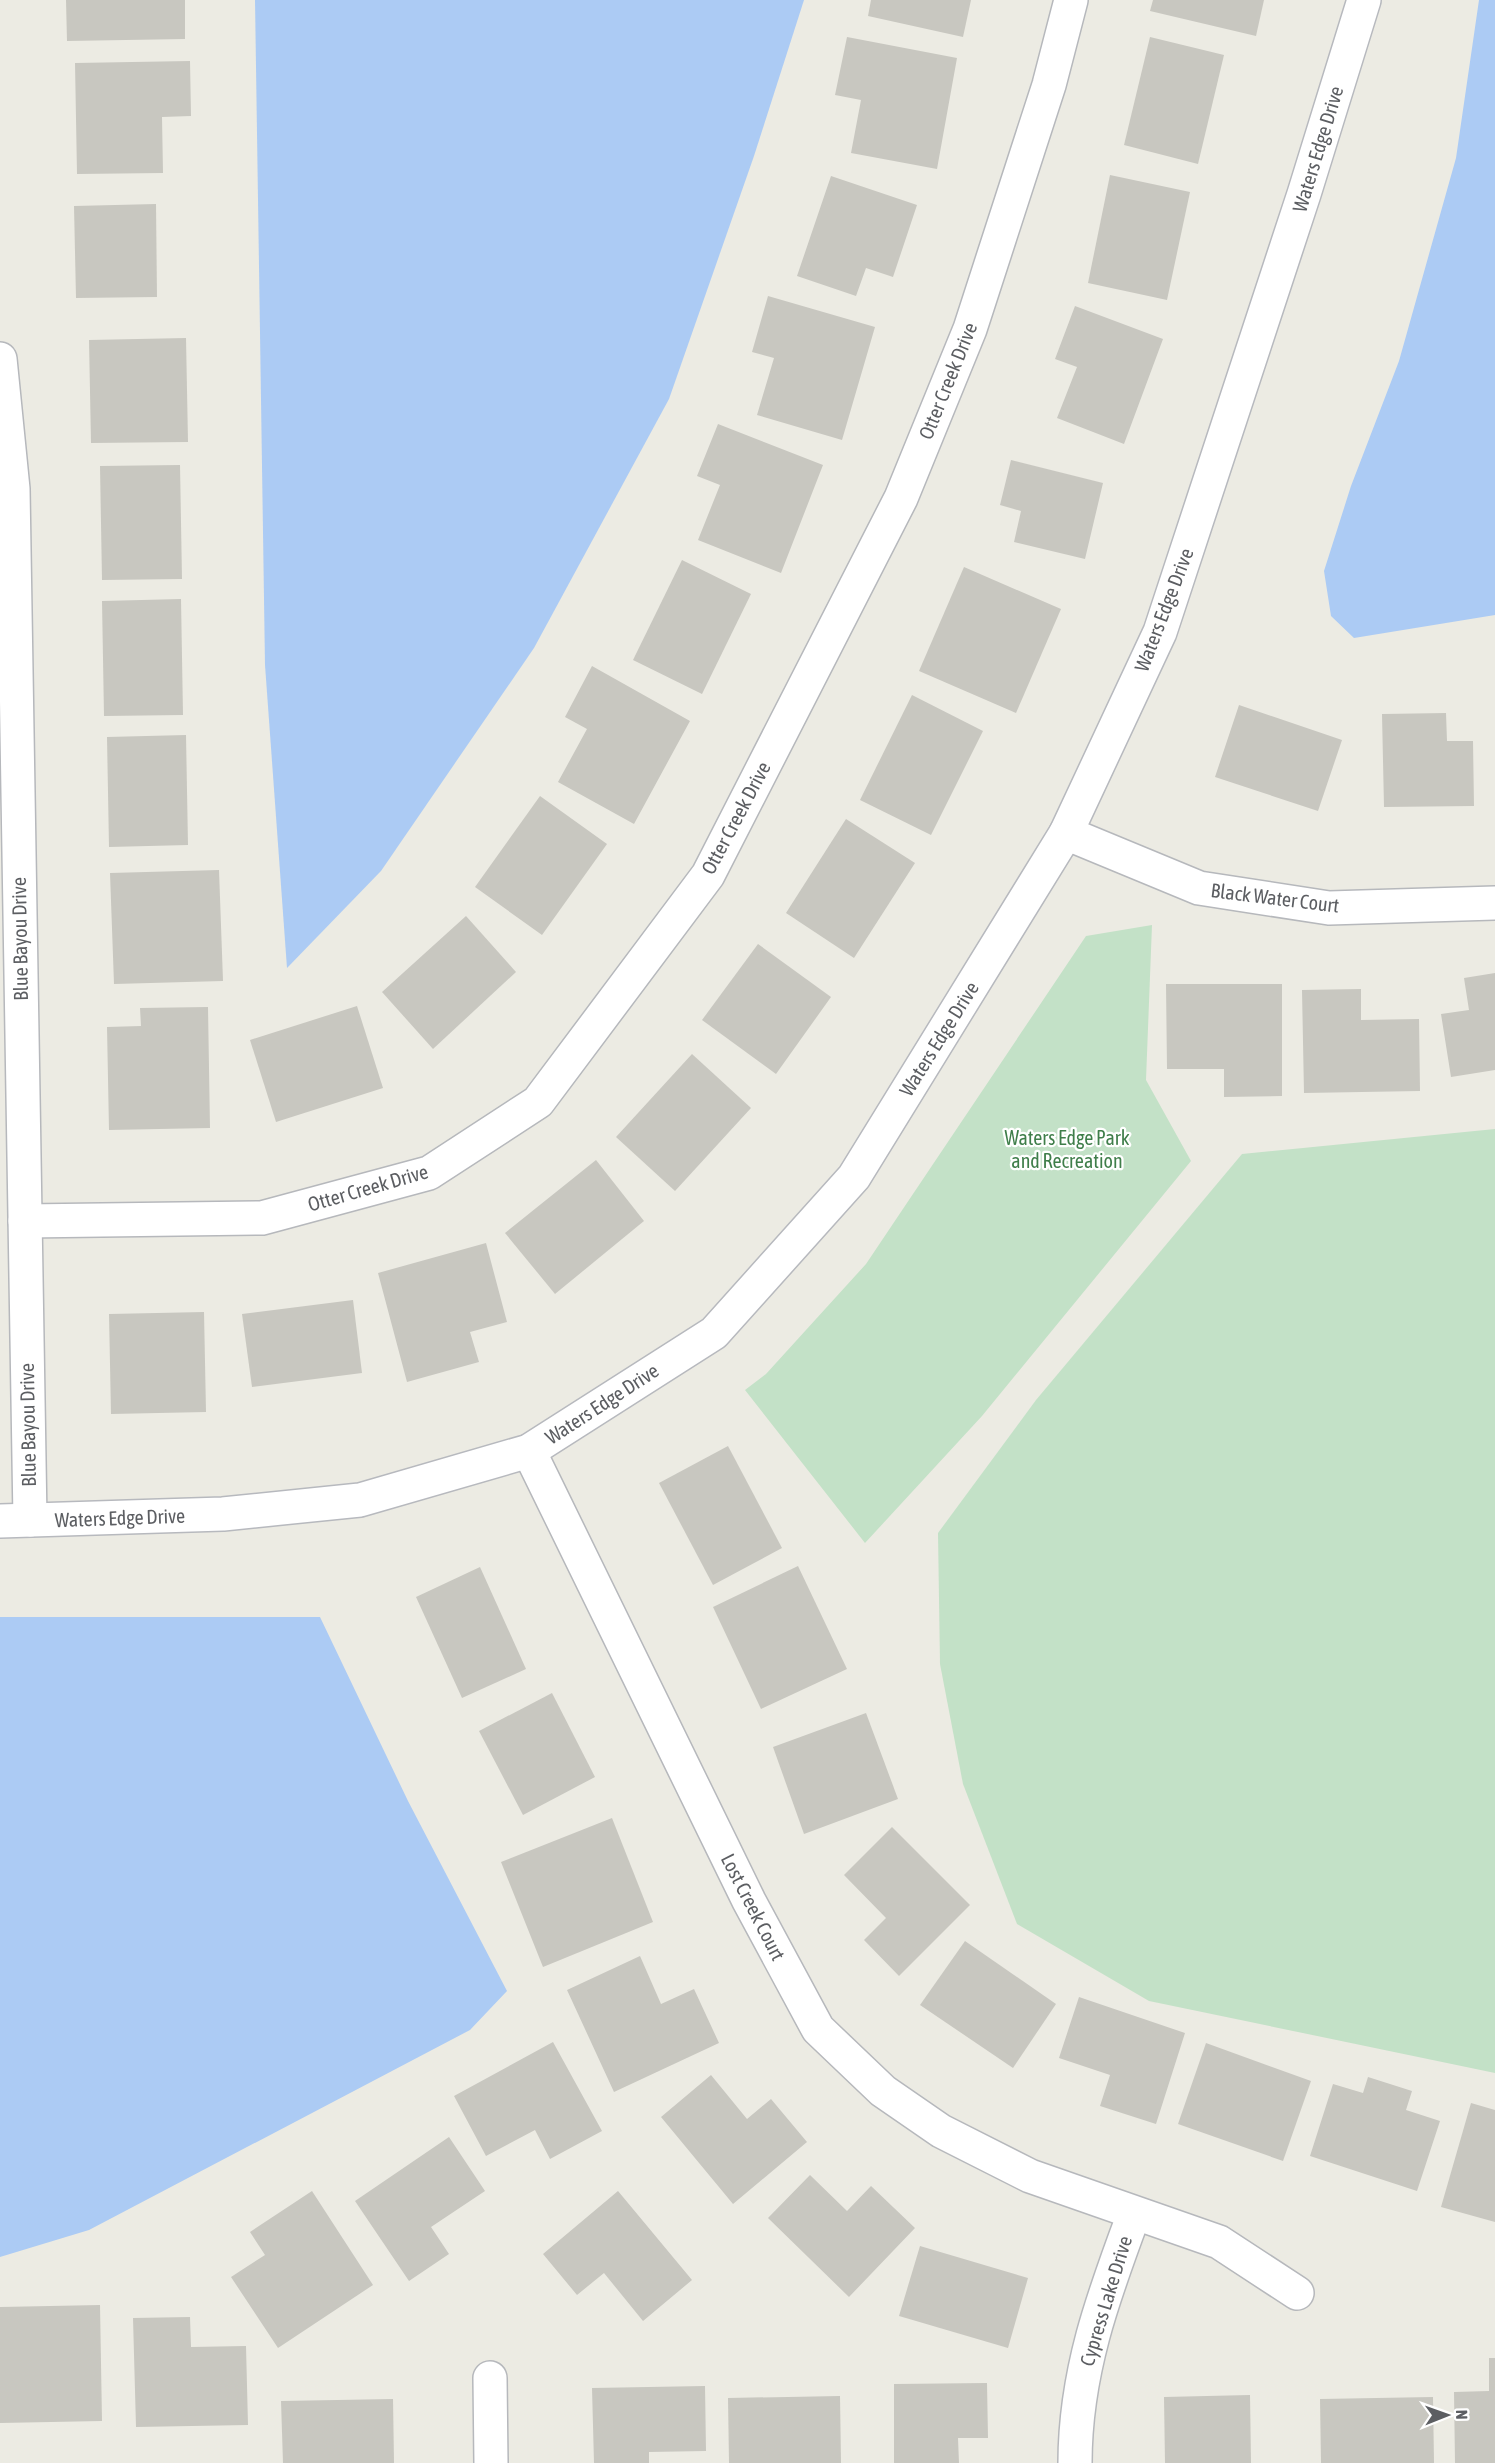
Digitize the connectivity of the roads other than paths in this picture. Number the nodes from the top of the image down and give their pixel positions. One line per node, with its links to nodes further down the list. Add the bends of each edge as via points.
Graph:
1 (1071, 0): 6 (street, Otter Creek Drive, via 1049,85 970,329 901,498 708,876 538,1102 429,1173 262,1218)
2 (1364, 0): 4 (street, Waters Edge Drive, via 1160,632)
3 (0, 359): 6 (street, Blue Bayou Drive, via 13,489)
4 (1066, 833): 5 (street, Black Water Court, via 1198,888 1329,909); 7 (street, Waters Edge Drive, via 854,1177 714,1333)
5 (1495, 903)
6 (25, 1221): 8 (street, Blue Bayou Drive)
7 (529, 1451): 8 (street, Waters Edge Drive, via 360,1500 223,1514); 9 (street, Lost Creek Court, via 749,1901 818,2029 883,2091 941,2131 1030,2176)
8 (15, 1521)
9 (1134, 2214): 10 (street, Cypress Lake Drive, via 1219,2242); 13 (street, Cypress Lake Drive, via 1098,2312 1084,2366)
10 (1297, 2293)
11 (490, 2378): 12 (street)
12 (491, 2463)
13 (1075, 2463)

